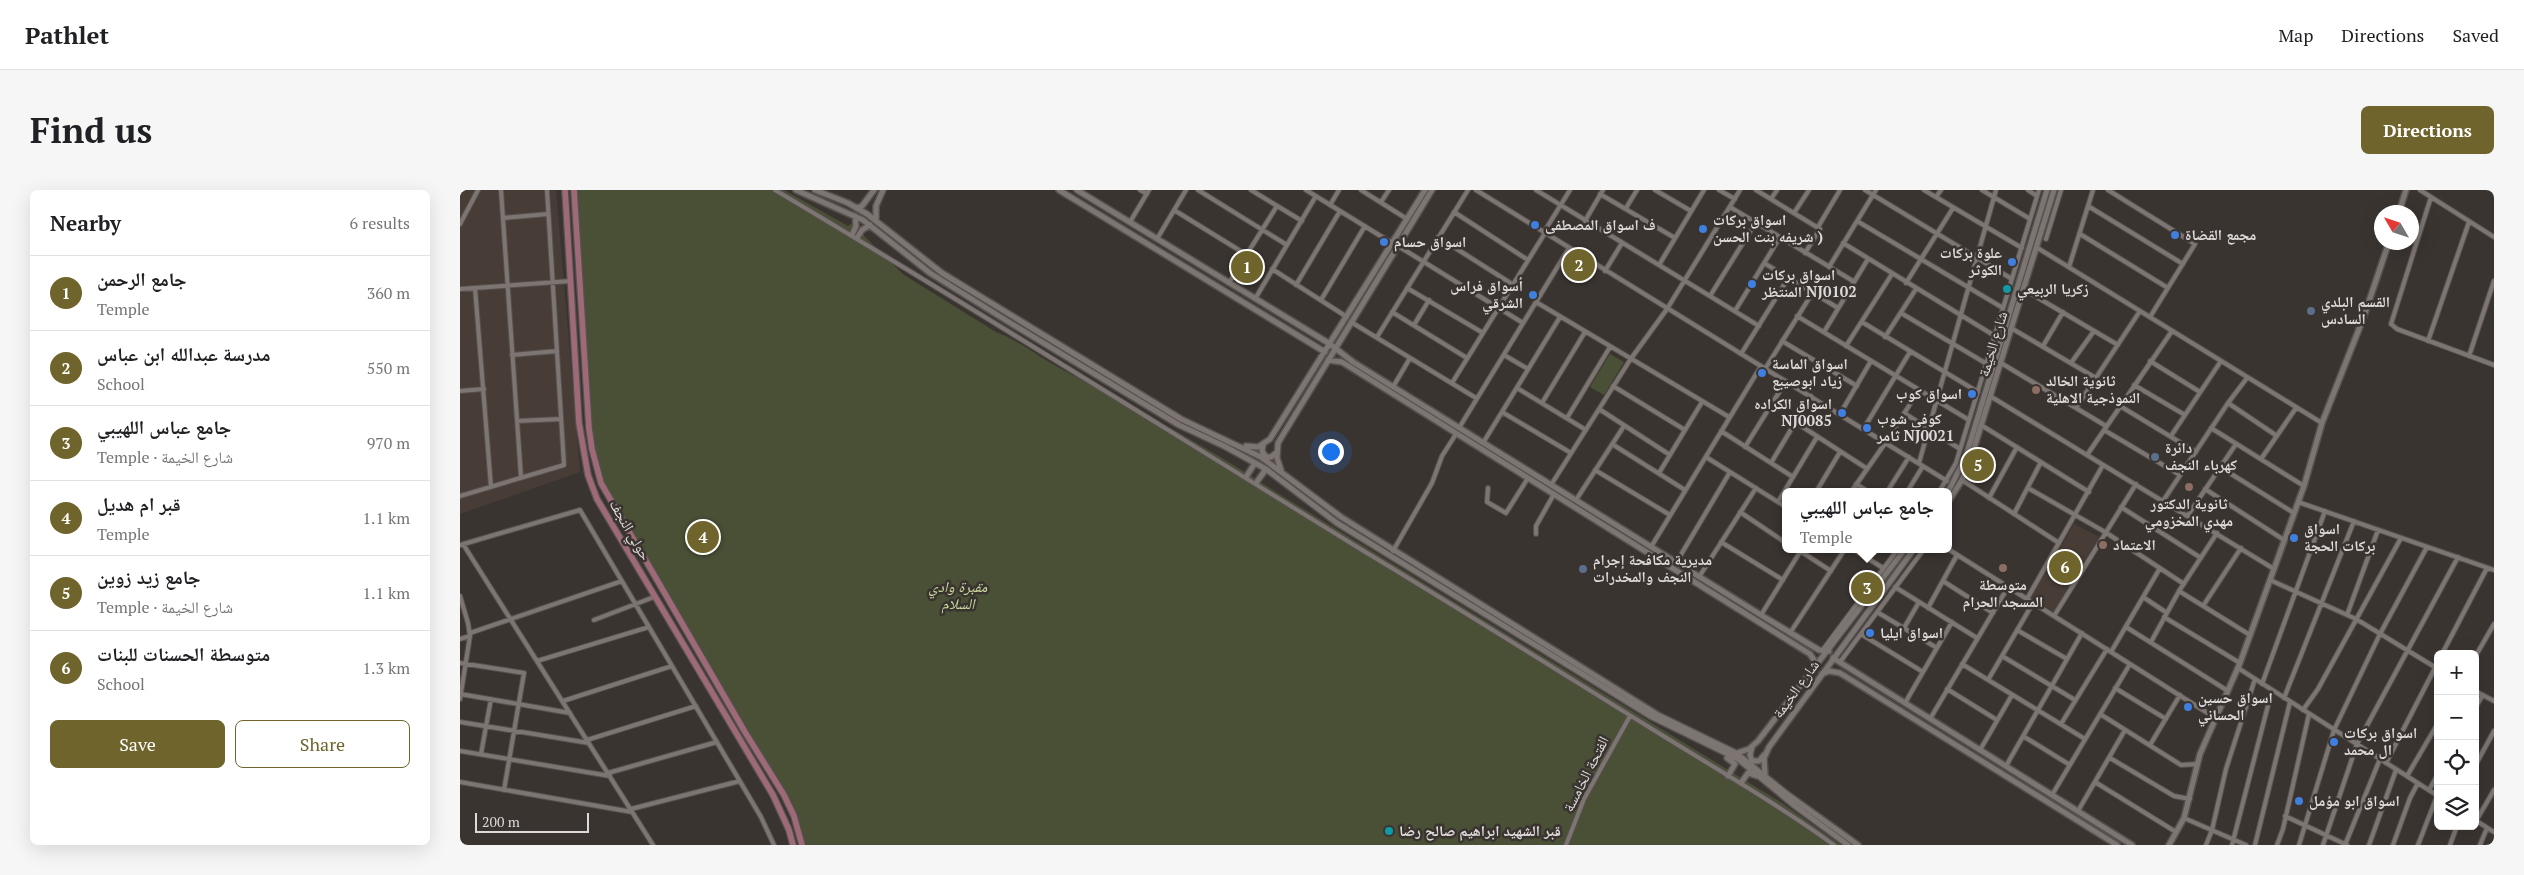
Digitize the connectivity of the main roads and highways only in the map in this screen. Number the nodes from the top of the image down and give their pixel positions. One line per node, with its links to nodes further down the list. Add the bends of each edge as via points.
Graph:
1 (565, 190): 4 (main road, حولي النجف)
2 (574, 190): 3 (main road, حولي النجف)
3 (586, 378): 4 (main road, via 581,382); 5 (main road, حولي النجف)
4 (576, 379): 6 (main road, حولي النجف)
5 (587, 392): 6 (main road, via 582,390); 8 (main road, حولي النجف, via 592,449 608,498 784,795)
6 (578, 394): 7 (main road, حولي النجف, via 583,454 597,499 773,795)
7 (793, 845)
8 (802, 845)

